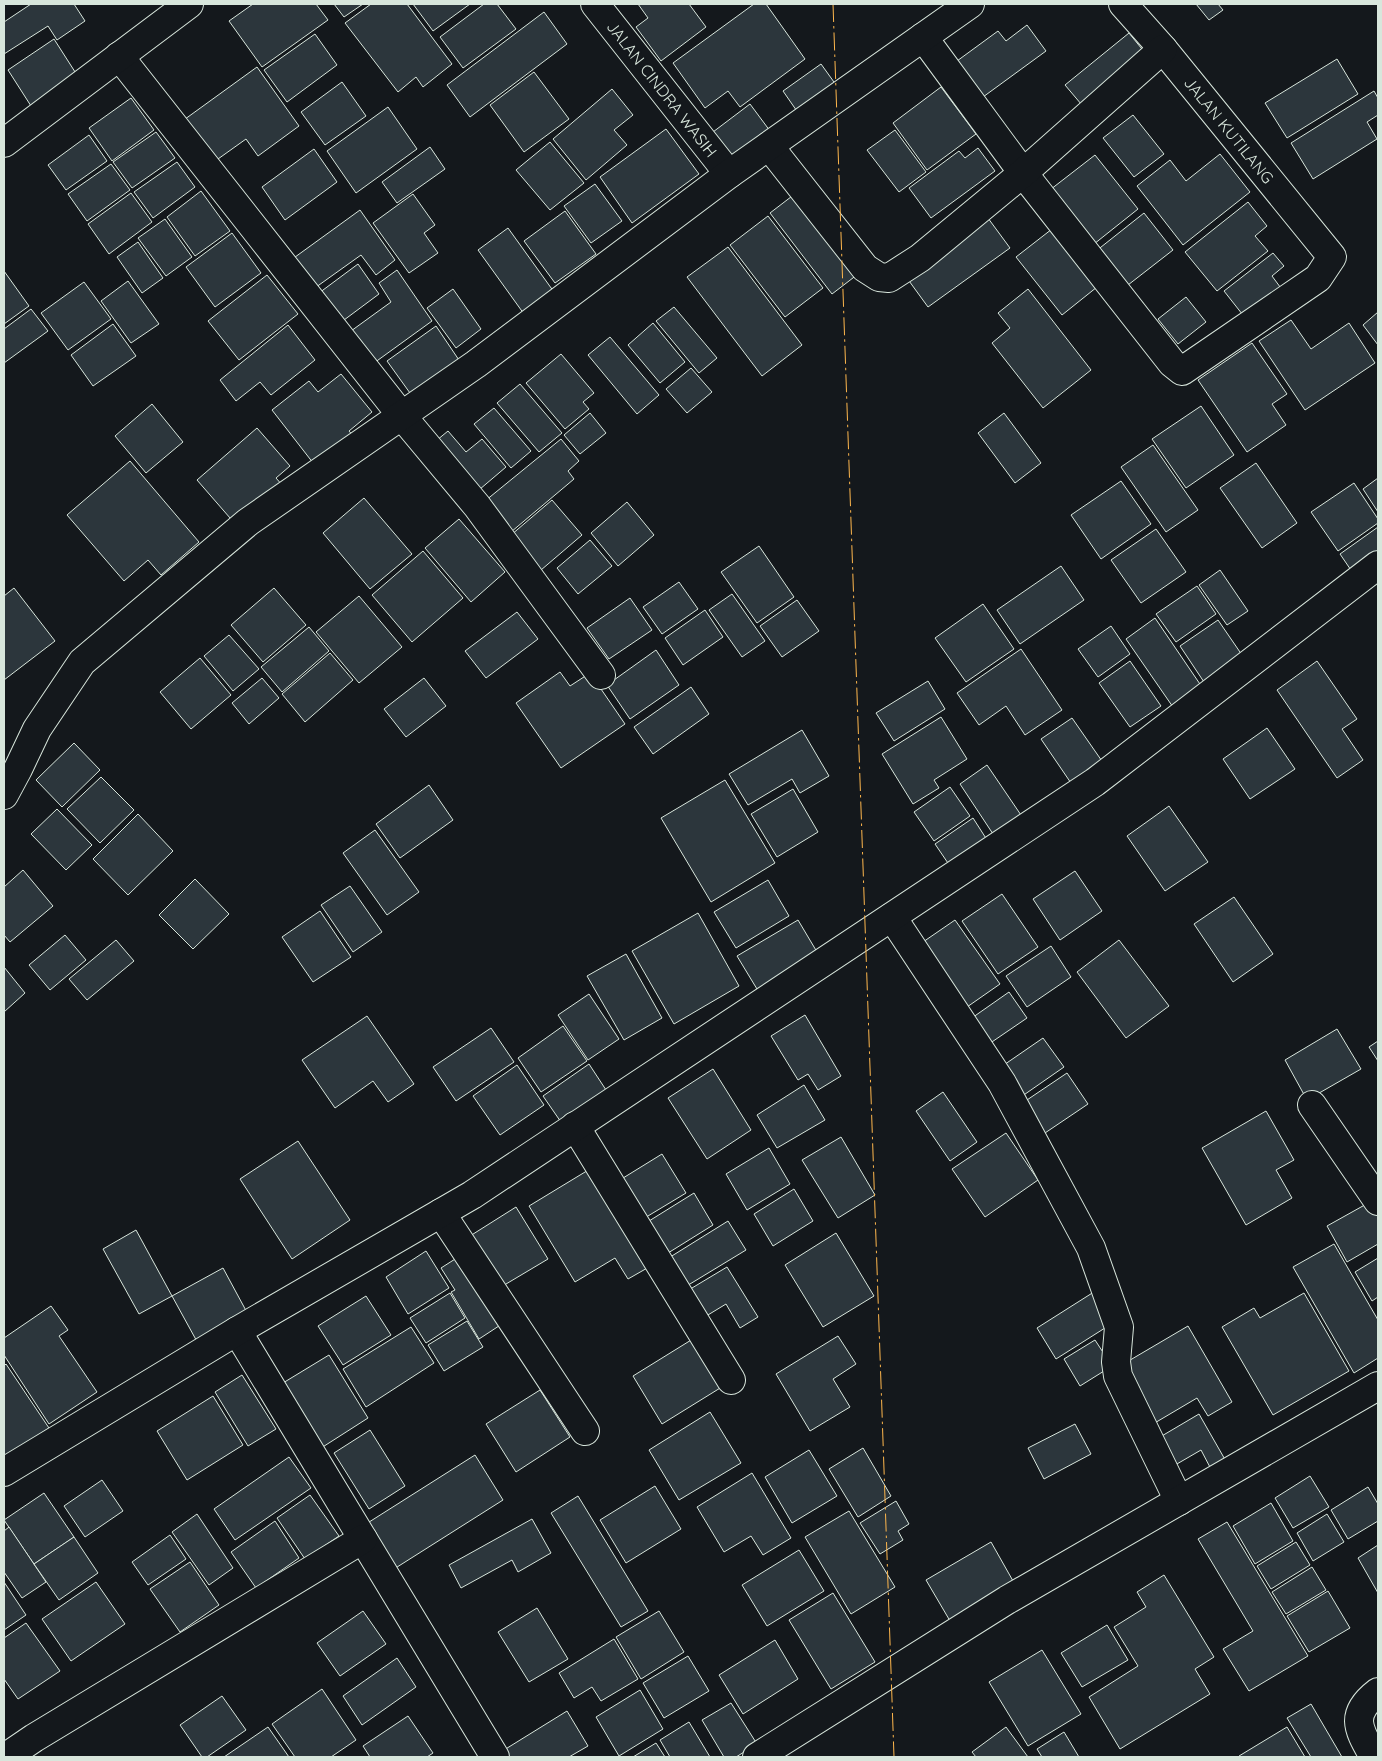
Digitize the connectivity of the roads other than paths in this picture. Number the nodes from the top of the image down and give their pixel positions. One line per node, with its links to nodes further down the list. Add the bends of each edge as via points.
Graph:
1 (189, 4): 7 (street)
2 (595, 4): 11 (street, JALAN CINDRA WASIH)
3 (970, 4): 5 (street)
4 (1123, 4): 6 (street, JALAN KUTILANG)
5 (923, 37): 9 (street); 10 (street)
6 (1163, 49): 10 (street); 10 (street, JALAN KUTILANG, via 1332,257 1318,278 1182,372)
7 (120, 56): 8 (street); 12 (street)
8 (4, 143)
9 (769, 146): 10 (street, via 865,268 880,277 889,278 920,258); 11 (street)
10 (1023, 173)
11 (729, 174): 12 (street)
12 (402, 416): 14 (street, via 477,506); 15 (street, via 248,522 82,662 37,729)
13 (1378, 564): 16 (street, via 1095,782)
14 (601, 675)
15 (4, 795)
16 (892, 917): 18 (street); 26 (street, via 1002,1083 1092,1248 1119,1327 1118,1376)
17 (1312, 1105): 19 (street)
18 (575, 1126): 20 (street); 22 (street)
19 (1378, 1201)
20 (441, 1213): 21 (street); 24 (street)
21 (237, 1331): 25 (street); 27 (street)
22 (731, 1380)
23 (1378, 1386): 26 (street)
24 (585, 1431)
25 (4, 1472)
26 (1179, 1501): 31 (street, via 1007,1600)
27 (363, 1539): 29 (street); 30 (street)
28 (1378, 1692): 32 (street, via 1363,1707 1358,1721 1360,1732)
29 (6, 1757)
30 (496, 1757)
31 (757, 1757)
32 (1374, 1757)

